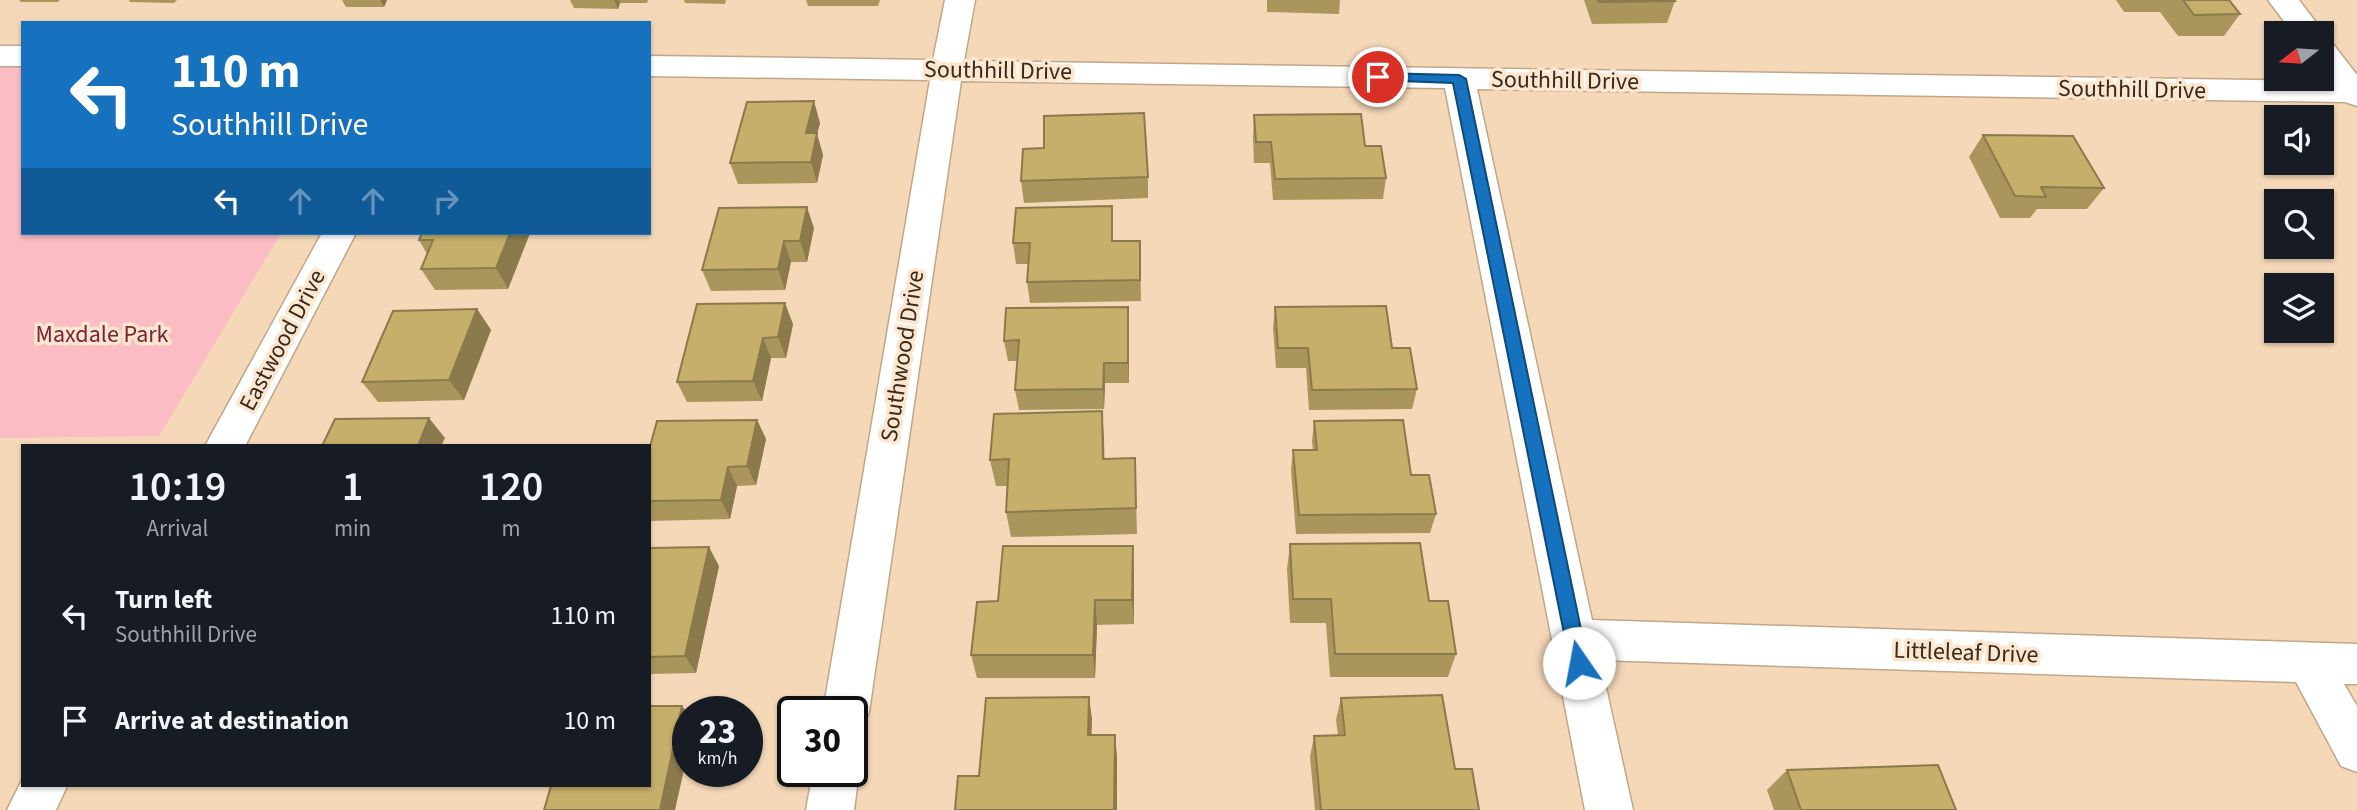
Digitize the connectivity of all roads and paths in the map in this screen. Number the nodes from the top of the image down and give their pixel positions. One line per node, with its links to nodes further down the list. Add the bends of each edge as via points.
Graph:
1 (960, 0): 8 (street, Southwood Drive)
2 (2283, 0): 3 (street)
3 (2300, 21)
4 (0, 56): 5 (street)
5 (21, 56)
6 (651, 66): 8 (street, Southhill Drive)
7 (2334, 66): 10 (street)
8 (947, 69): 9 (street, Southhill Drive); 16 (street, Southwood Drive)
9 (1459, 79): 10 (street, Southhill Drive); 13 (street)
10 (2356, 94)
11 (338, 235): 12 (street, Eastwood Drive)
12 (226, 444)
13 (1574, 639): 14 (street, Littleleaf Drive); 22 (street)
14 (2309, 664): 15 (street, Littleleaf Drive); 17 (street)
15 (2357, 664)
16 (849, 696)
17 (2357, 750)
18 (43, 787): 20 (street)
19 (834, 787): 21 (street)
20 (31, 810)
21 (830, 810)
22 (1609, 810)

